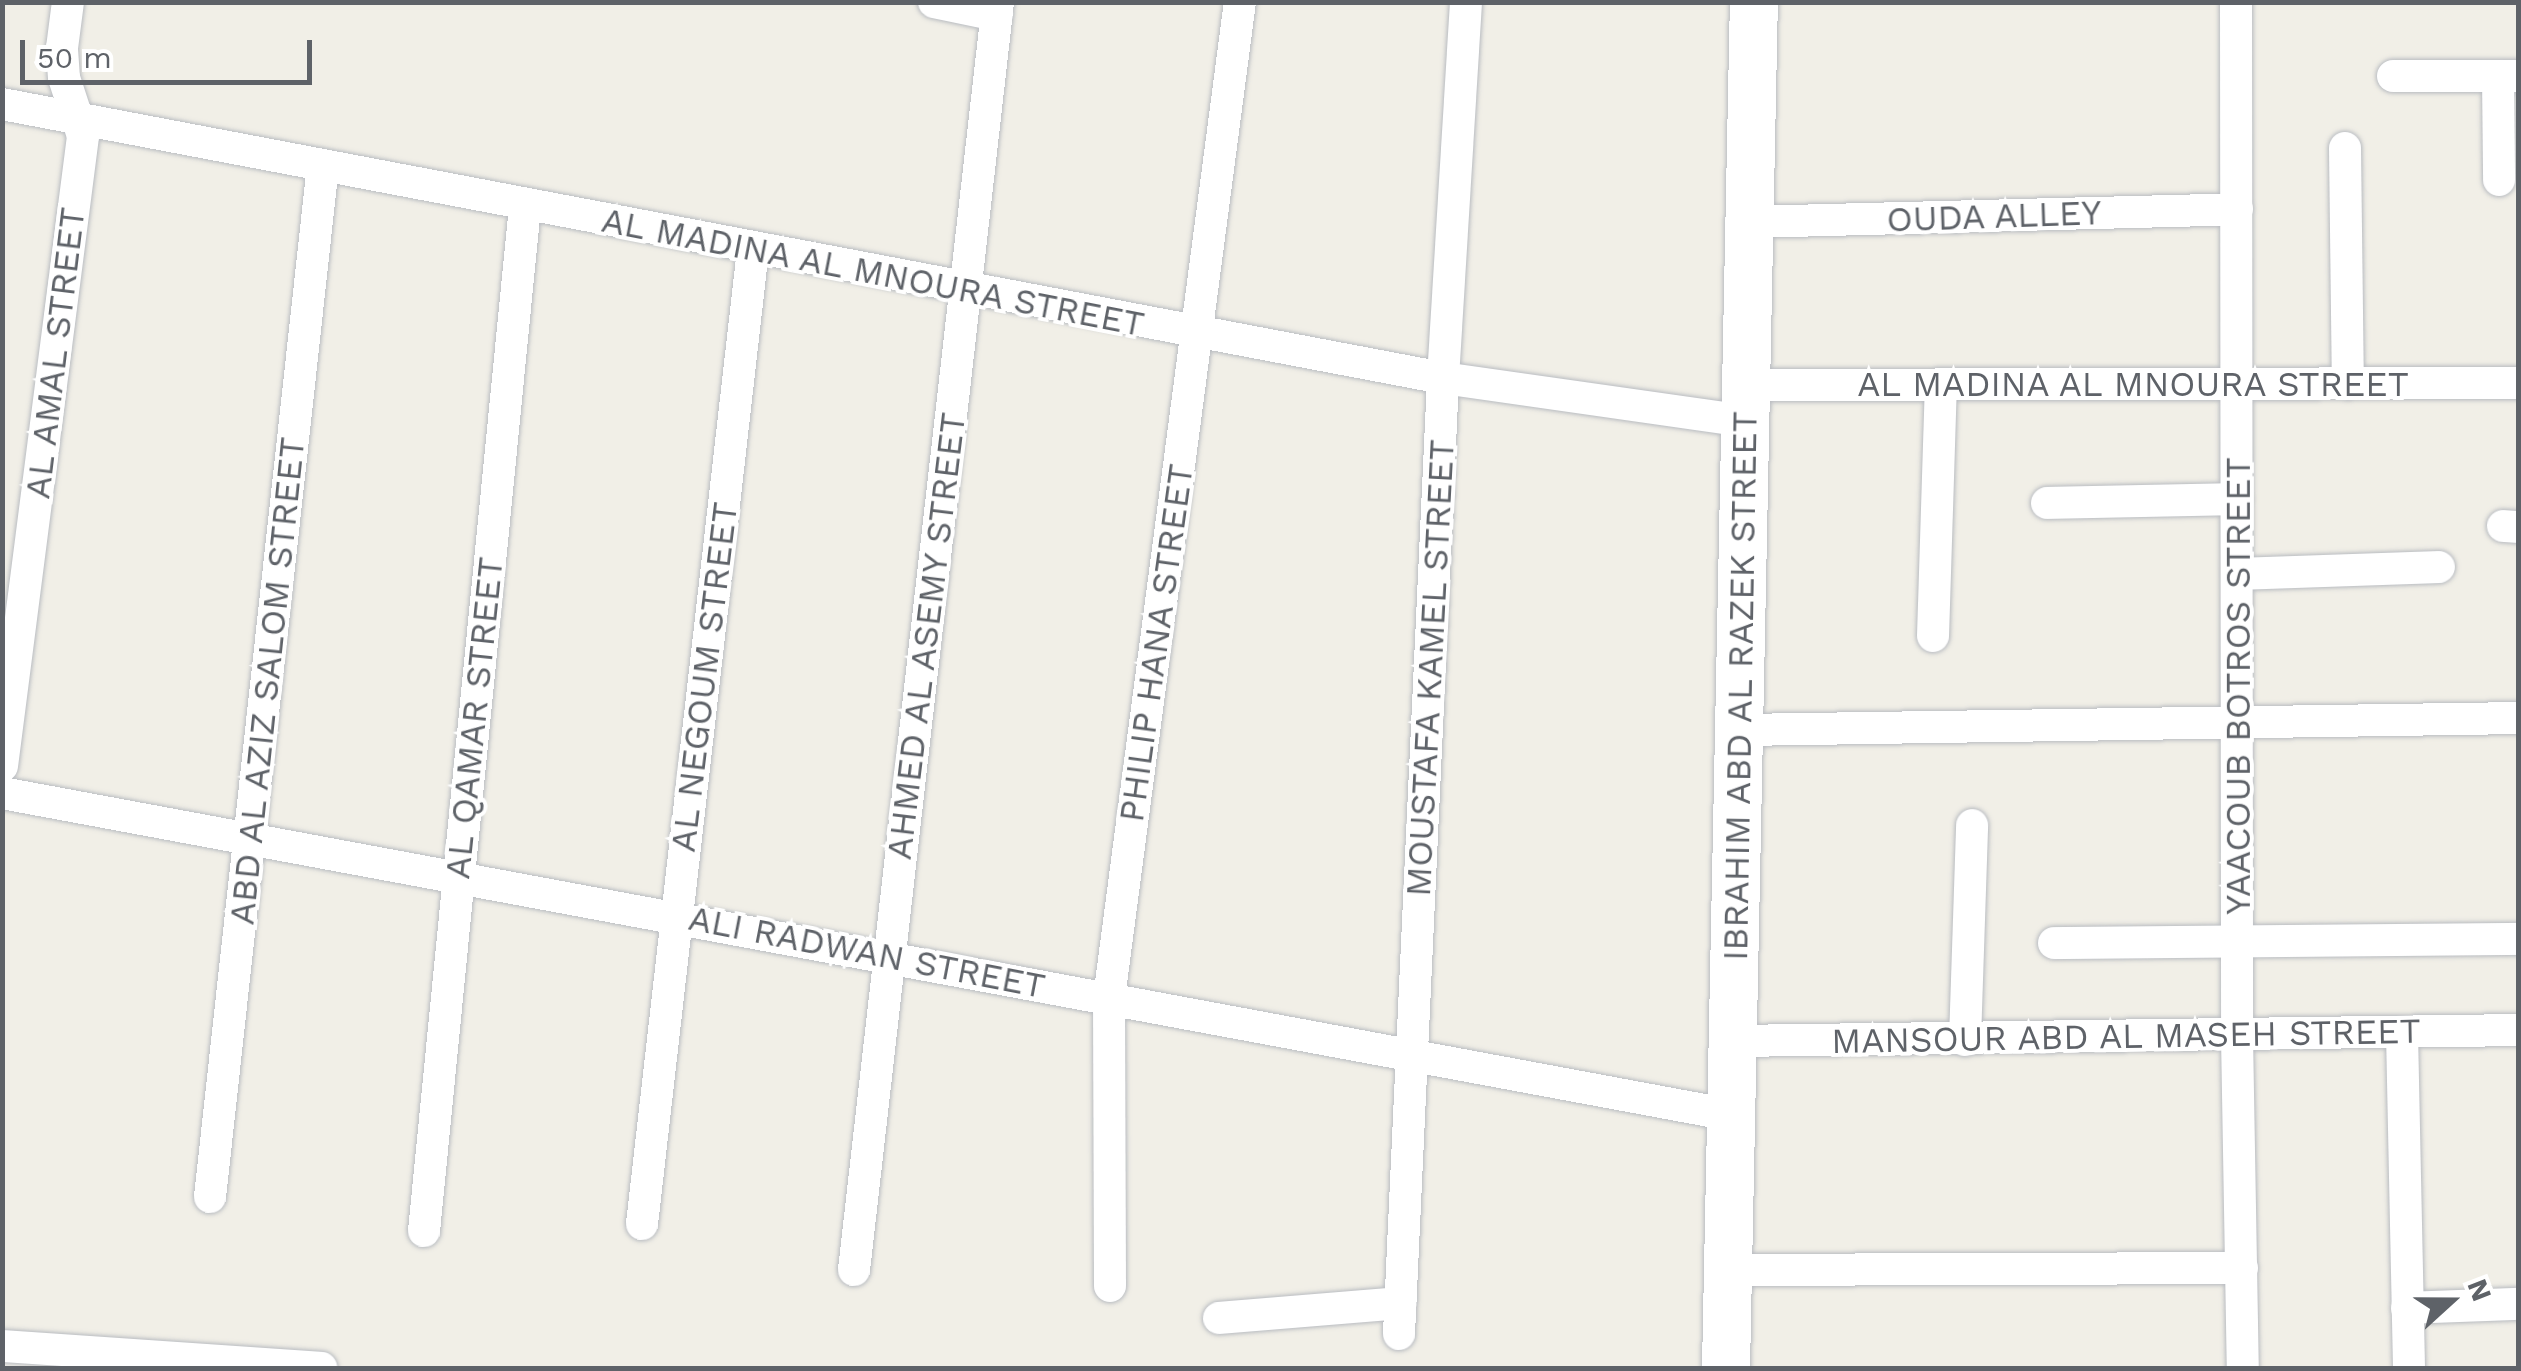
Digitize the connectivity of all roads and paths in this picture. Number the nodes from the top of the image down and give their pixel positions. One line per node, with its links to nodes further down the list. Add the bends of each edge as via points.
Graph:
1 (68, 2): 11 (street, AL AMAL STREET, via 64,78)
2 (934, 2): 7 (street)
3 (1240, 2): 20 (street, PHILIP HANA STREET)
4 (1466, 2): 21 (street, MOUSTAFA KAMEL STREET)
5 (1754, 2): 17 (main road, IBRAHIM ABD AL RAZEK STREET)
6 (2236, 2): 16 (street, YAACOUB BOTROS STREET)
7 (997, 9): 19 (street, AHMED AL ASEMY STREET)
8 (2394, 76): 9 (street)
9 (2508, 76): 14 (street)
10 (2, 104): 11 (street, AL MADINA AL MNOURA STREET)
11 (80, 119): 13 (street, AL MADINA AL MNOURA STREET); 35 (street, AL AMAL STREET, via 83,136)
12 (2345, 148): 25 (street)
13 (323, 166): 15 (street, AL MADINA AL MNOURA STREET); 38 (street, ABD AL AZIZ SALOM STREET)
14 (2499, 180)
15 (524, 206): 18 (street, AL MADINA AL MNOURA STREET); 39 (street, AL QAMAR STREET)
16 (2237, 209): 17 (street, OUDA ALLEY); 24 (street, YAACOUB BOTROS STREET)
17 (1751, 222): 26 (main road, IBRAHIM ABD AL RAZEK STREET)
18 (753, 250): 19 (street, AL MADINA AL MNOURA STREET); 40 (street, AL NEGOUM STREET)
19 (965, 290): 20 (street, AL MADINA AL MNOURA STREET); 44 (street, AHMED AL ASEMY STREET)
20 (1196, 333): 21 (street, AL MADINA AL MNOURA STREET); 45 (street, PHILIP HANA STREET)
21 (1444, 378): 26 (street, AL MADINA AL MNOURA STREET); 51 (street, MOUSTAFA KAMEL STREET)
22 (2518, 383): 25 (street, AL MADINA AL MNOURA STREET)
23 (1942, 384): 24 (street, AL MADINA AL MNOURA STREET); 26 (street, AL MADINA AL MNOURA STREET); 31 (street)
24 (2237, 384): 25 (street, AL MADINA AL MNOURA STREET); 27 (street, YAACOUB BOTROS STREET)
25 (2348, 384)
26 (1747, 403): 34 (main road, IBRAHIM ABD AL RAZEK STREET)
27 (2237, 499): 28 (street); 30 (street, YAACOUB BOTROS STREET)
28 (2048, 502)
29 (2438, 567): 30 (street)
30 (2238, 574): 33 (street, YAACOUB BOTROS STREET)
31 (1933, 636)
32 (2518, 718): 33 (street)
33 (2238, 722): 34 (street); 43 (street, YAACOUB BOTROS STREET)
34 (1740, 730): 50 (main road, IBRAHIM ABD AL RAZEK STREET)
35 (2, 766)
36 (2, 792): 38 (street, ALI RADWAN STREET)
37 (1972, 825): 49 (street)
38 (250, 838): 39 (street, ALI RADWAN STREET); 53 (street, ABD AL AZIZ SALOM STREET)
39 (458, 878): 40 (street, ALI RADWAN STREET); 55 (street, AL QAMAR STREET)
40 (677, 916): 44 (street, ALI RADWAN STREET); 54 (street, AL NEGOUM STREET)
41 (2518, 938): 43 (street)
42 (2054, 943): 43 (street)
43 (2238, 944): 48 (street, YAACOUB BOTROS STREET)
44 (889, 956): 45 (street, ALI RADWAN STREET); 57 (street, AHMED AL ASEMY STREET)
45 (1109, 998): 51 (street, ALI RADWAN STREET); 59 (street, PHILIP HANA STREET)
46 (2518, 1030): 47 (street, MANSOUR ABD AL MASEH STREET)
47 (2402, 1033): 48 (street, MANSOUR ABD AL MASEH STREET); 61 (street)
48 (2237, 1036): 49 (street, MANSOUR ABD AL MASEH STREET); 56 (street, YAACOUB BOTROS STREET)
49 (1965, 1040): 50 (street, MANSOUR ABD AL MASEH STREET)
50 (1732, 1041): 52 (main road, IBRAHIM ABD AL RAZEK STREET)
51 (1412, 1055): 52 (street, ALI RADWAN STREET); 62 (street, MOUSTAFA KAMEL STREET, via 1400,1318)
52 (1731, 1116): 58 (main road, IBRAHIM ABD AL RAZEK STREET)
53 (210, 1197)
54 (642, 1224)
55 (424, 1231)
56 (2242, 1268): 58 (street); 66 (street, YAACOUB BOTROS STREET)
57 (854, 1270)
58 (1728, 1270): 65 (main road, IBRAHIM ABD AL RAZEK STREET)
59 (1110, 1286)
60 (2518, 1304): 61 (street)
61 (2407, 1308): 67 (street)
62 (1219, 1318)
63 (2, 1346): 64 (street)
64 (321, 1368)
65 (1726, 1368)
66 (2243, 1368)
67 (2409, 1368)

